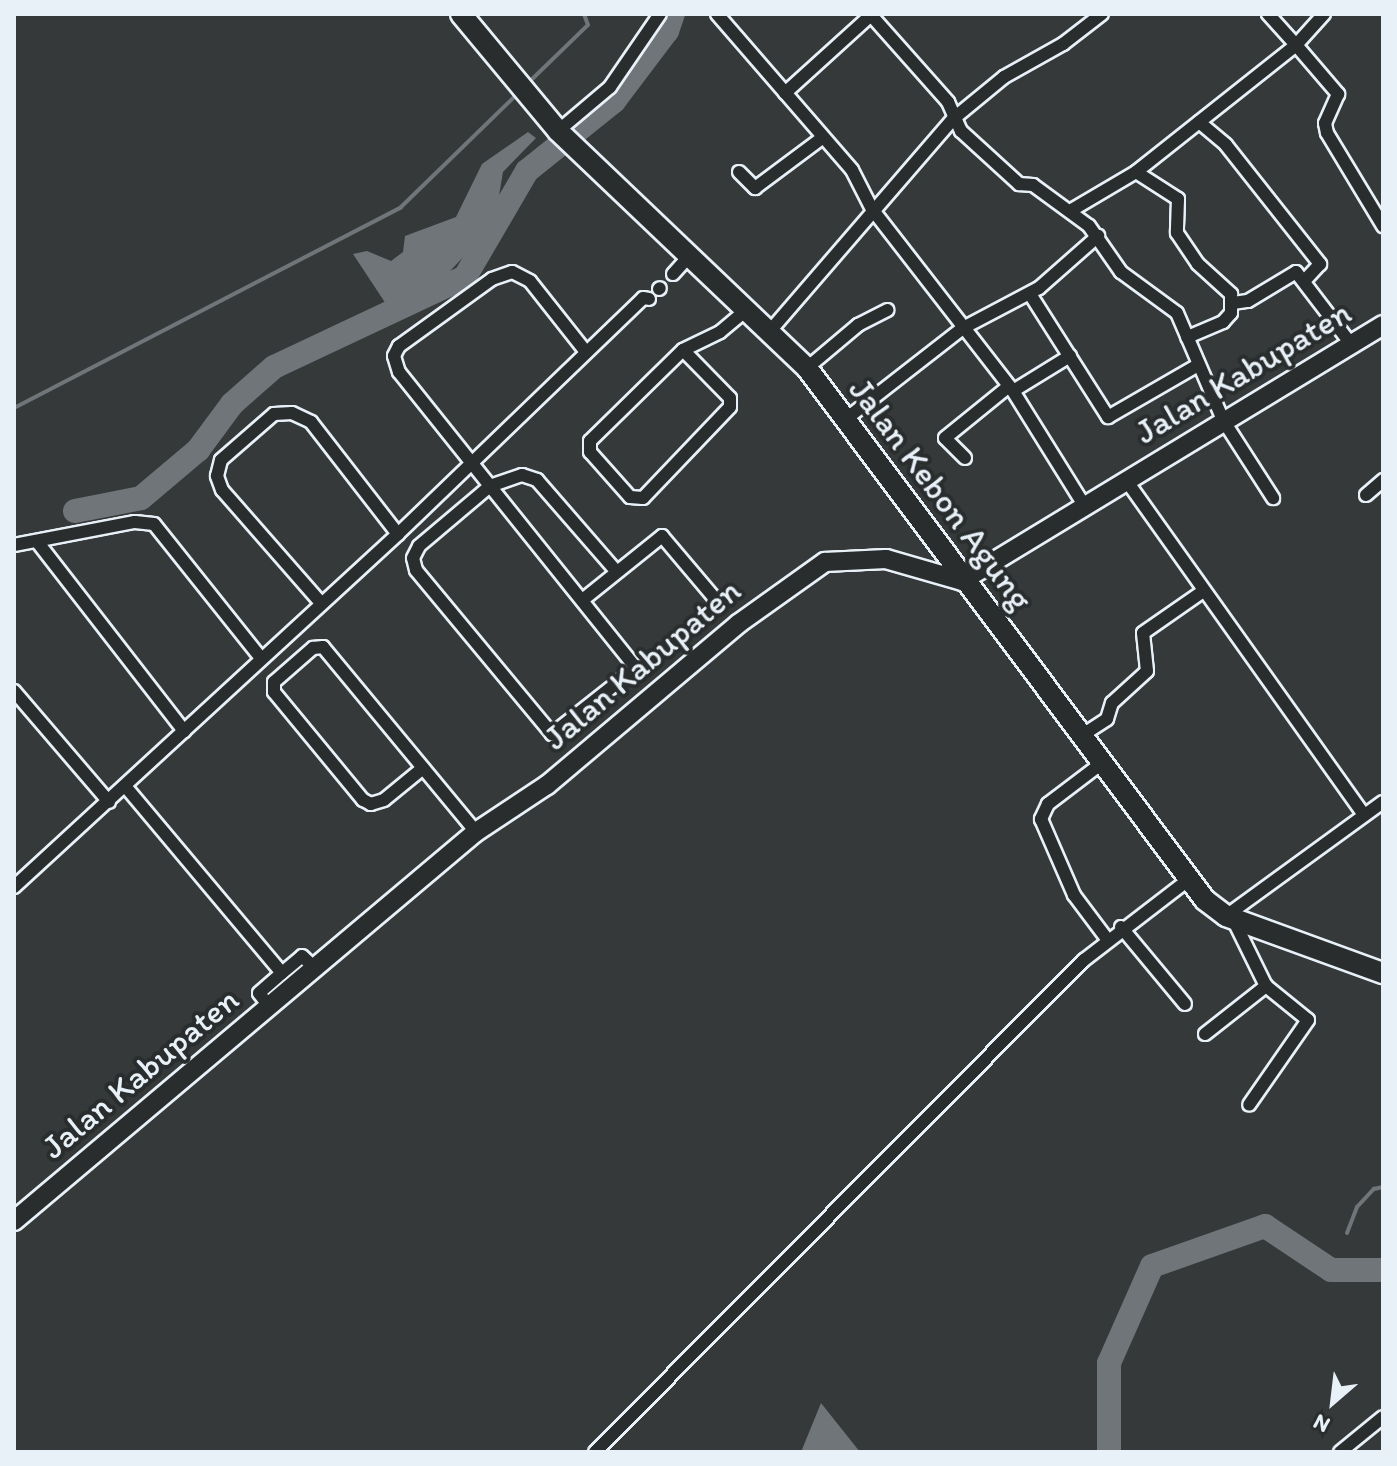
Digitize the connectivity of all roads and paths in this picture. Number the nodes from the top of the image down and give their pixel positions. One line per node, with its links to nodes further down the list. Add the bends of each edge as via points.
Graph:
1 (461, 14): 12 (main road, Jalan Kebon Agung)
2 (660, 14): 12 (street, via 610,87)
3 (717, 14): 9 (street)
4 (1268, 14): 8 (street)
5 (1324, 14): 8 (street)
6 (870, 15): 9 (street); 10 (street, via 948,102)
7 (1100, 15): 10 (street, via 1063,44 1004,77)
8 (1296, 45): 11 (street); 18 (street, via 1338,94 1325,123 1327,133)
9 (785, 93): 13 (street)
10 (953, 119): 16 (street); 17 (street, via 1009,177 1033,185)
11 (1199, 122): 15 (street); 22 (street, via 1226,145 1320,264)
12 (558, 131): 20 (main road, Jalan Kebon Agung)
13 (822, 138): 14 (street, via 755,188); 16 (street, via 852,170)
14 (739, 172)
15 (1136, 172): 17 (street); 25 (street, via 1180,202 1177,233 1198,264 1231,294)
16 (872, 209): 28 (street); 29 (street)
17 (1070, 211): 19 (street)
18 (1383, 226)
19 (1098, 236): 23 (street); 31 (street, via 1121,272 1177,313)
20 (689, 256): 21 (street); 26 (main road, Jalan Kebon Agung)
21 (673, 274)
22 (1304, 281): 25 (street, via 1293,272 1248,301); 32 (street)
23 (1030, 294): 28 (street); 35 (street)
24 (649, 299): 34 (street, via 643,298)
25 (1233, 303): 31 (street, via 1223,322)
26 (746, 310): 29 (main road, Jalan Kebon Agung); 33 (street, via 720,332)
27 (887, 310): 37 (street, via 858,325)
28 (963, 328): 38 (street); 39 (street)
29 (770, 331): 37 (main road, Jalan Kebon Agung)
30 (1380, 332): 32 (main road, Jalan Kabupaten)
31 (1187, 337): 36 (street)
32 (1351, 344): 40 (main road, Jalan Kabupaten)
33 (683, 350): 33 (street, via 730,398 730,407 643,498 630,497 590,452 590,441)
34 (586, 352): 42 (street); 42 (street, via 530,281 512,272 492,279 399,346 394,356 399,372)
35 (1070, 356): 36 (street, via 1111,417); 38 (street)
36 (1198, 365): 40 (street)
37 (807, 368): 39 (main road, Jalan Kebon Agung)
38 (1011, 388): 41 (street, via 945,438); 48 (street)
39 (846, 419): 53 (main road, Jalan Kebon Agung)
40 (1223, 420): 43 (main road, Jalan Kabupaten); 47 (street)
41 (965, 458)
42 (473, 461): 45 (street); 49 (street)
43 (1126, 480): 48 (main road, Jalan Kabupaten); 54 (street)
44 (1383, 480): 46 (street)
45 (490, 486): 52 (street, via 522,475 537,480); 55 (street); 55 (street, via 419,546 413,558 416,570 552,734 636,668)
46 (1366, 495)
47 (1273, 498)
48 (1084, 505): 53 (main road, Jalan Kabupaten)
49 (398, 534): 57 (street); 57 (street, via 311,422 292,413 274,414 221,460 217,476 222,490)
50 (39, 544): 51 (street); 58 (street, via 135,522 154,524); 60 (street)
51 (14, 545)
52 (616, 571): 55 (street); 56 (street, via 662,536)
53 (962, 581): 61 (main road, Jalan Kebon Agung); 68 (main road, Jalan Kabupaten, via 886,559 825,562 738,624 547,785)
54 (1202, 592): 61 (street, via 1143,633 1147,671 1112,703 1107,719); 67 (street)
55 (585, 598)
56 (716, 600)
57 (321, 603): 58 (street)
58 (261, 658): 60 (street)
59 (14, 691): 65 (street)
60 (184, 731): 64 (street)
61 (1081, 736): 62 (main road, Jalan Kebon Agung)
62 (1102, 763): 70 (main road, Jalan Kebon Agung); 74 (street, via 1048,804 1041,819 1074,895)
63 (423, 768): 63 (street, via 384,800 363,800 274,692 274,682 313,648 323,647); 68 (street)
64 (125, 786): 65 (street); 76 (street)
65 (109, 802): 71 (street)
66 (1383, 802): 67 (street)
67 (1364, 815): 72 (street)
68 (476, 832): 75 (main road, Jalan Kabupaten)
69 (14, 868): 71 (street)
70 (1188, 880): 72 (main road, Jalan Kebon Agung); 73 (street)
71 (18, 883)
72 (1229, 917): 77 (main road, Jalan Kebon Agung); 78 (street)
73 (1121, 927): 74 (street); 79 (street)
74 (1107, 939): 85 (street, via 713,1327)
75 (315, 968): 76 (street, via 302,956); 80 (main road, Jalan Kabupaten)
76 (282, 973): 80 (street, via 259,993)
77 (1383, 973)
78 (1266, 986): 81 (street); 82 (street, via 1308,1020)
79 (1185, 1004)
80 (269, 1006): 83 (main road, Jalan Kabupaten)
81 (1205, 1034)
82 (1249, 1105)
83 (14, 1221)
84 (1383, 1417): 86 (street)
85 (595, 1452)
86 (1340, 1452)

